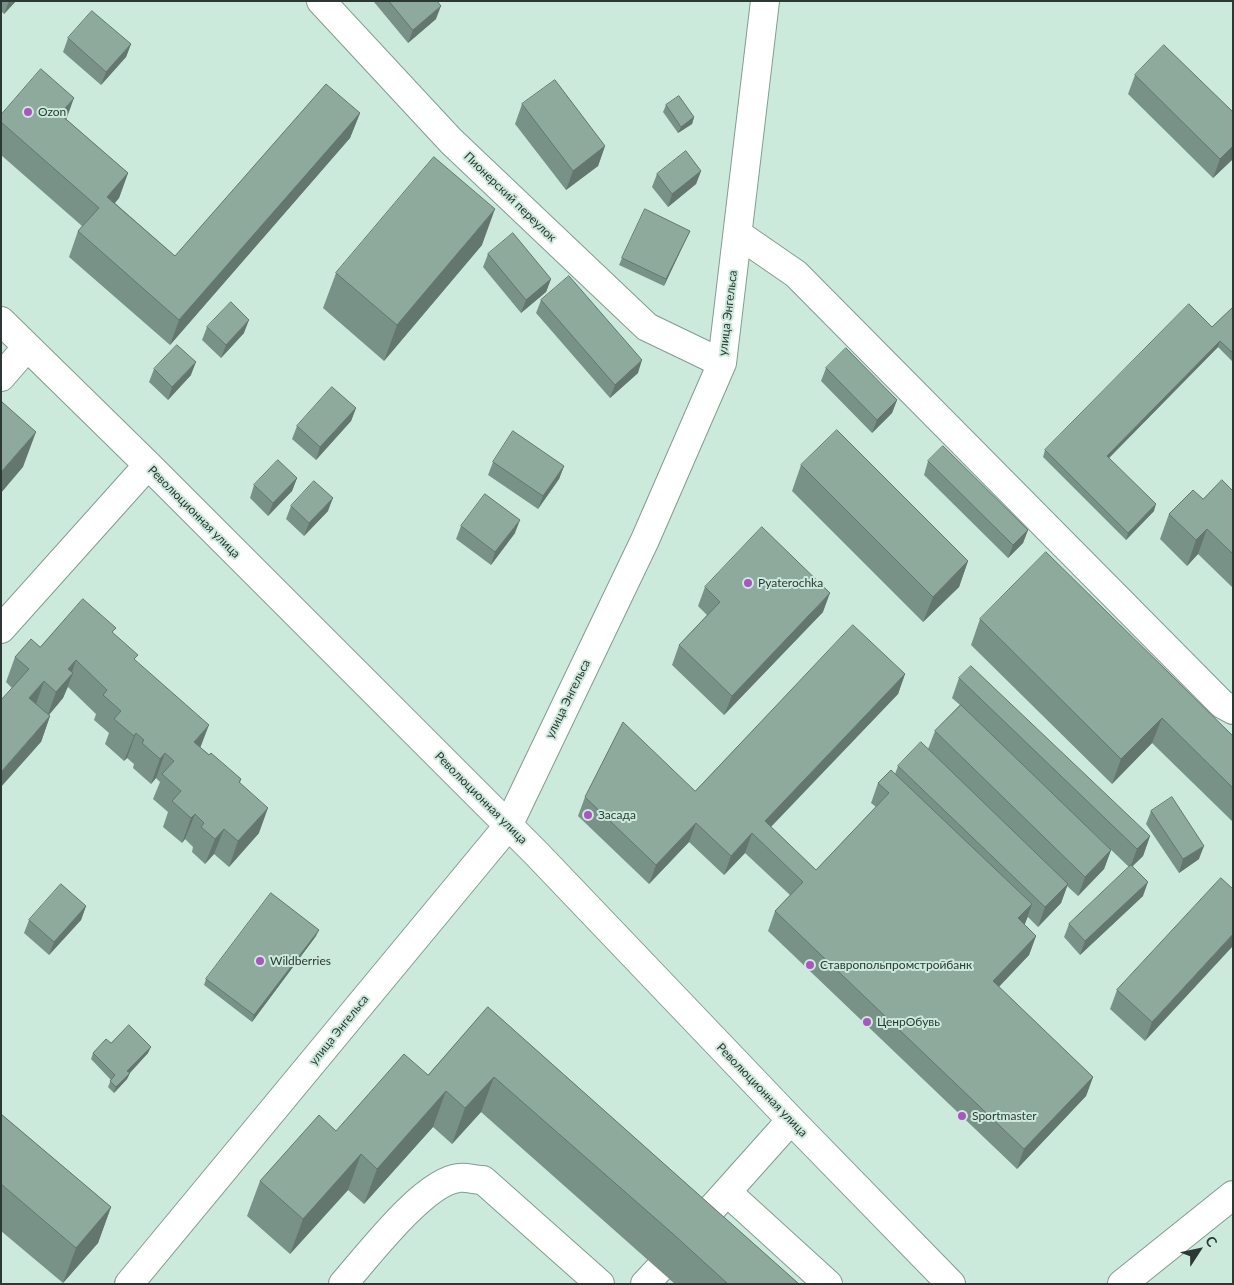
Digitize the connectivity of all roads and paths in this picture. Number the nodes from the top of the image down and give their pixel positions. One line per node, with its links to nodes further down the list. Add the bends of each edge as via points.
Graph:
1 (321, 1): 6 (street, Пионерский переулок, via 452,141 647,327)
2 (765, 1): 3 (street, улица Энгельса)
3 (738, 234): 6 (street, улица Энгельса); 10 (street, via 796,274 1222,704)
4 (1, 321): 5 (street, Революционная улица)
5 (27, 347): 7 (street); 8 (street, Революционная улица)
6 (722, 364): 11 (street, улица Энгельса, via 645,540)
7 (1, 377)
8 (148, 465): 9 (street); 11 (street, Революционная улица)
9 (1, 629)
10 (1233, 710)
11 (508, 826): 12 (street, Революционная улица); 16 (street, улица Энгельса)
12 (791, 1120): 13 (street); 20 (street, Революционная улица)
13 (727, 1192): 15 (street); 19 (street)
14 (1233, 1195): 21 (street)
15 (690, 1233)
16 (129, 1284)
17 (343, 1284): 18 (street, via 411,1207 438,1185 459,1178 482,1180)
18 (600, 1284)
19 (828, 1284)
20 (951, 1284)
21 (1122, 1284)

